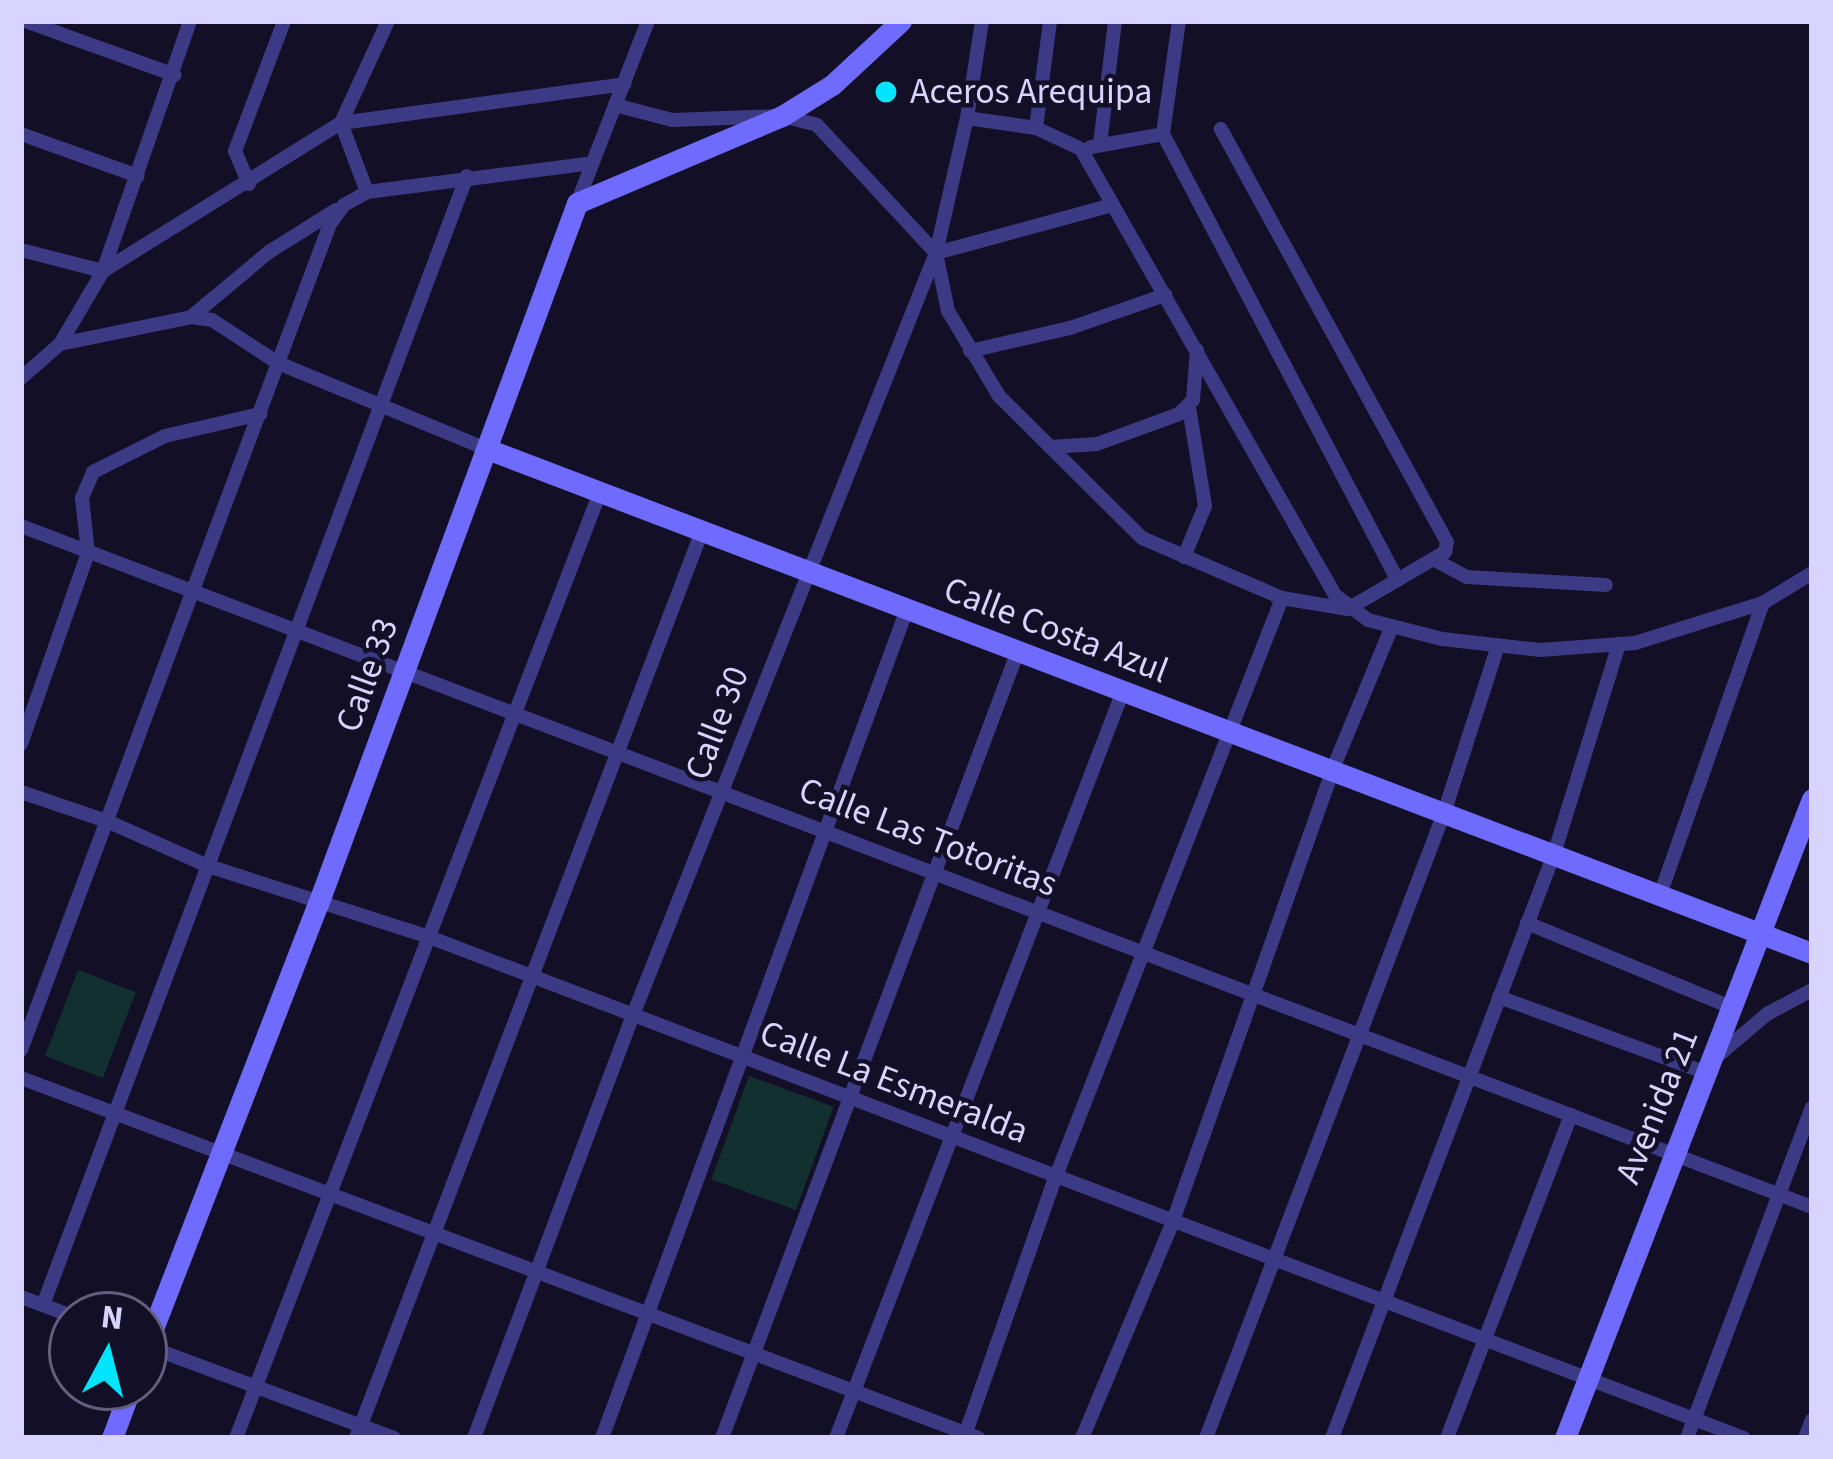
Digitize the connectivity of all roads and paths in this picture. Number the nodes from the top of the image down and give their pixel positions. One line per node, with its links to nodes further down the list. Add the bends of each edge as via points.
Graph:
1 (25, 21): 11 (street)
2 (190, 21): 11 (street)
3 (284, 21): 26 (street, via 235,151)
4 (388, 21): 16 (street)
5 (648, 21): 12 (street, Calle 33)
6 (901, 21): 14 (street, via 832,85)
7 (982, 21): 15 (street, Calle 30)
8 (1050, 21): 17 (street)
9 (1115, 21): 21 (street)
10 (1179, 21): 20 (street)
11 (175, 75): 24 (street)
12 (624, 84): 13 (street, Calle 33); 16 (street)
13 (615, 105): 14 (street, via 672,120); 23 (street, Calle 33)
14 (782, 116): 28 (street); 32 (street, via 826,132)
15 (968, 118): 17 (street); 32 (street, Calle 30)
16 (341, 123): 26 (street); 27 (street)
17 (1036, 128): 22 (street)
18 (1221, 129): 51 (street, via 1447,542)
19 (21, 134): 24 (street)
20 (1163, 134): 21 (street); 54 (street)
21 (1100, 144): 22 (street)
22 (1081, 149): 30 (street)
23 (592, 163): 25 (street); 28 (street, Calle 33)
24 (138, 176): 33 (street)
25 (467, 176): 27 (street); 42 (street)
26 (249, 184): 33 (street)
27 (367, 192): 29 (street)
28 (577, 202): 45 (street, Calle 33)
29 (344, 205): 35 (street, via 269,252); 39 (street)
30 (1109, 206): 32 (street); 34 (street)
31 (21, 250): 33 (street)
32 (936, 253): 38 (street, via 948,311); 52 (street, Calle 30)
33 (103, 271): 36 (street)
34 (1165, 295): 37 (street); 38 (street)
35 (191, 317): 36 (street); 39 (street, Calle Costa Azul, via 223,326)
36 (61, 344): 40 (street)
37 (1197, 345): 41 (street); 60 (street)
38 (970, 351): 44 (street, via 999,396)
39 (278, 363): 42 (street, Calle Costa Azul); 43 (street)
40 (21, 378)
41 (1189, 407): 44 (street, via 1097,444); 50 (street, via 1205,506)
42 (380, 409): 45 (street, Calle Costa Azul); 62 (street)
43 (260, 414): 49 (street, via 165,436 93,472 82,498); 56 (street)
44 (1050, 447): 50 (street, via 1142,538)
45 (487, 449): 46 (street, Calle Costa Azul); 66 (street, Calle 33)
46 (600, 493): 48 (street, Calle Costa Azul); 68 (street)
47 (21, 526): 49 (street, Calle Las Totoritas)
48 (702, 532): 52 (street, Calle Costa Azul); 71 (street)
49 (88, 553): 56 (street, Calle Las Totoritas); 70 (street)
50 (1184, 557): 57 (street)
51 (1432, 559): 54 (street); 55 (street, via 1467,577)
52 (808, 572): 59 (street, Calle Costa Azul); 73 (street, Calle 30)
53 (1812, 573): 58 (street)
54 (1397, 579): 60 (street)
55 (1606, 584)
56 (197, 590): 62 (street, Calle Las Totoritas); 77 (street)
57 (1282, 598): 60 (street); 69 (street)
58 (1763, 603): 63 (street); 82 (street)
59 (907, 609): 65 (street, Calle Costa Azul); 78 (street)
60 (1348, 609): 61 (street)
61 (1392, 626): 64 (street); 72 (street)
62 (300, 629): 66 (street, Calle Las Totoritas); 80 (street)
63 (1619, 644): 64 (street); 79 (street)
64 (1498, 646): 76 (street)
65 (1018, 651): 67 (street, Calle Costa Azul); 81 (street)
66 (404, 669): 68 (street, Calle Las Totoritas); 83 (street, Calle 33)
67 (1123, 691): 69 (street, Calle Costa Azul); 84 (street)
68 (516, 711): 71 (street, Calle Las Totoritas); 87 (street)
69 (1230, 731): 72 (street, Calle Costa Azul); 88 (street)
70 (21, 744)
71 (619, 751): 73 (street, Calle Las Totoritas); 90 (street)
72 (1332, 770): 76 (street, Calle Costa Azul); 92 (street)
73 (722, 790): 78 (street, Calle Las Totoritas); 95 (street, Calle 30)
74 (21, 792): 77 (street, Calle La Esmeralda)
75 (1812, 799): 86 (street, Avenida 21)
76 (1444, 813): 79 (street, Calle Costa Azul); 96 (street)
77 (109, 822): 80 (street, Calle La Esmeralda); 97 (street)
78 (826, 830): 81 (street, Calle Las Totoritas); 98 (street)
79 (1553, 854): 82 (street, Calle Costa Azul); 85 (street)
80 (208, 866): 83 (street, Calle La Esmeralda); 104 (street)
81 (936, 872): 84 (street, Calle Las Totoritas); 102 (street)
82 (1660, 895): 86 (street, Calle Costa Azul)
83 (317, 904): 87 (street, Calle La Esmeralda); 107 (street, Calle 33)
84 (1038, 911): 88 (street, Calle Las Totoritas); 106 (street)
85 (1527, 923): 93 (street); 94 (street)
86 (1763, 934): 89 (street, Calle Costa Azul); 94 (street, Avenida 21)
87 (429, 937): 90 (street, Calle La Esmeralda); 110 (street)
88 (1145, 952): 92 (street, Calle Las Totoritas); 109 (street)
89 (1812, 953)
90 (533, 977): 95 (street, Calle La Esmeralda); 114 (street)
91 (1812, 990): 99 (street, via 1767,1014)
92 (1254, 994): 96 (street, Calle Las Totoritas); 113 (street)
93 (1499, 997): 99 (street); 100 (street)
94 (1730, 1007): 99 (street, Avenida 21)
95 (633, 1015): 98 (street, Calle La Esmeralda); 116 (street, Calle 30)
96 (1358, 1034): 100 (street, Calle Las Totoritas); 115 (street)
97 (21, 1050)
98 (742, 1056): 102 (street, Calle La Esmeralda); 122 (street)
99 (1711, 1067): 108 (street, Avenida 21)
100 (1469, 1076): 105 (street, Calle Las Totoritas); 119 (street)
101 (21, 1078): 104 (street)
102 (848, 1097): 106 (street, Calle La Esmeralda); 124 (street)
103 (1812, 1108): 111 (street)
104 (117, 1113): 107 (street); 120 (street)
105 (1571, 1115): 108 (street, Calle Las Totoritas); 123 (street)
106 (952, 1136): 109 (street, Calle La Esmeralda); 128 (street)
107 (223, 1152): 110 (street); 117 (street, Calle 33)
108 (1673, 1154): 111 (street, Calle Las Totoritas); 126 (street, Avenida 21)
109 (1056, 1176): 113 (street, Calle La Esmeralda); 132 (street)
110 (331, 1191): 114 (street); 127 (street)
111 (1779, 1195): 112 (street, Calle Las Totoritas); 129 (street)
112 (1812, 1207)
113 (1173, 1221): 115 (street, Calle La Esmeralda); 139 (street)
114 (436, 1231): 116 (street); 131 (street)
115 (1275, 1260): 119 (street, Calle La Esmeralda); 140 (street)
116 (538, 1270): 122 (street); 135 (street, Calle 30)
117 (167, 1291)
118 (21, 1297): 120 (street)
119 (1384, 1301): 123 (street, Calle La Esmeralda); 141 (street)
120 (43, 1305): 121 (street)
121 (48, 1307)
122 (649, 1312): 124 (street); 136 (street)
123 (1483, 1339): 126 (street, Calle La Esmeralda); 142 (street)
124 (753, 1352): 128 (street); 137 (street)
125 (168, 1355): 127 (street)
126 (1586, 1378): 129 (street, Calle La Esmeralda); 143 (street, Avenida 21)
127 (256, 1388): 131 (street); 133 (street)
128 (854, 1390): 132 (street); 138 (street)
129 (1694, 1419): 144 (street); 145 (street, Calle La Esmeralda)
130 (1812, 1420): 146 (street)
131 (358, 1432): 134 (street)
132 (969, 1436)
133 (236, 1438)
134 (394, 1438)
135 (474, 1438)
136 (602, 1438)
137 (722, 1438)
138 (836, 1438)
139 (1082, 1438)
140 (1207, 1438)
141 (1331, 1438)
142 (1447, 1438)
143 (1565, 1438)
144 (1687, 1438)
145 (1744, 1438)
146 (1805, 1438)

